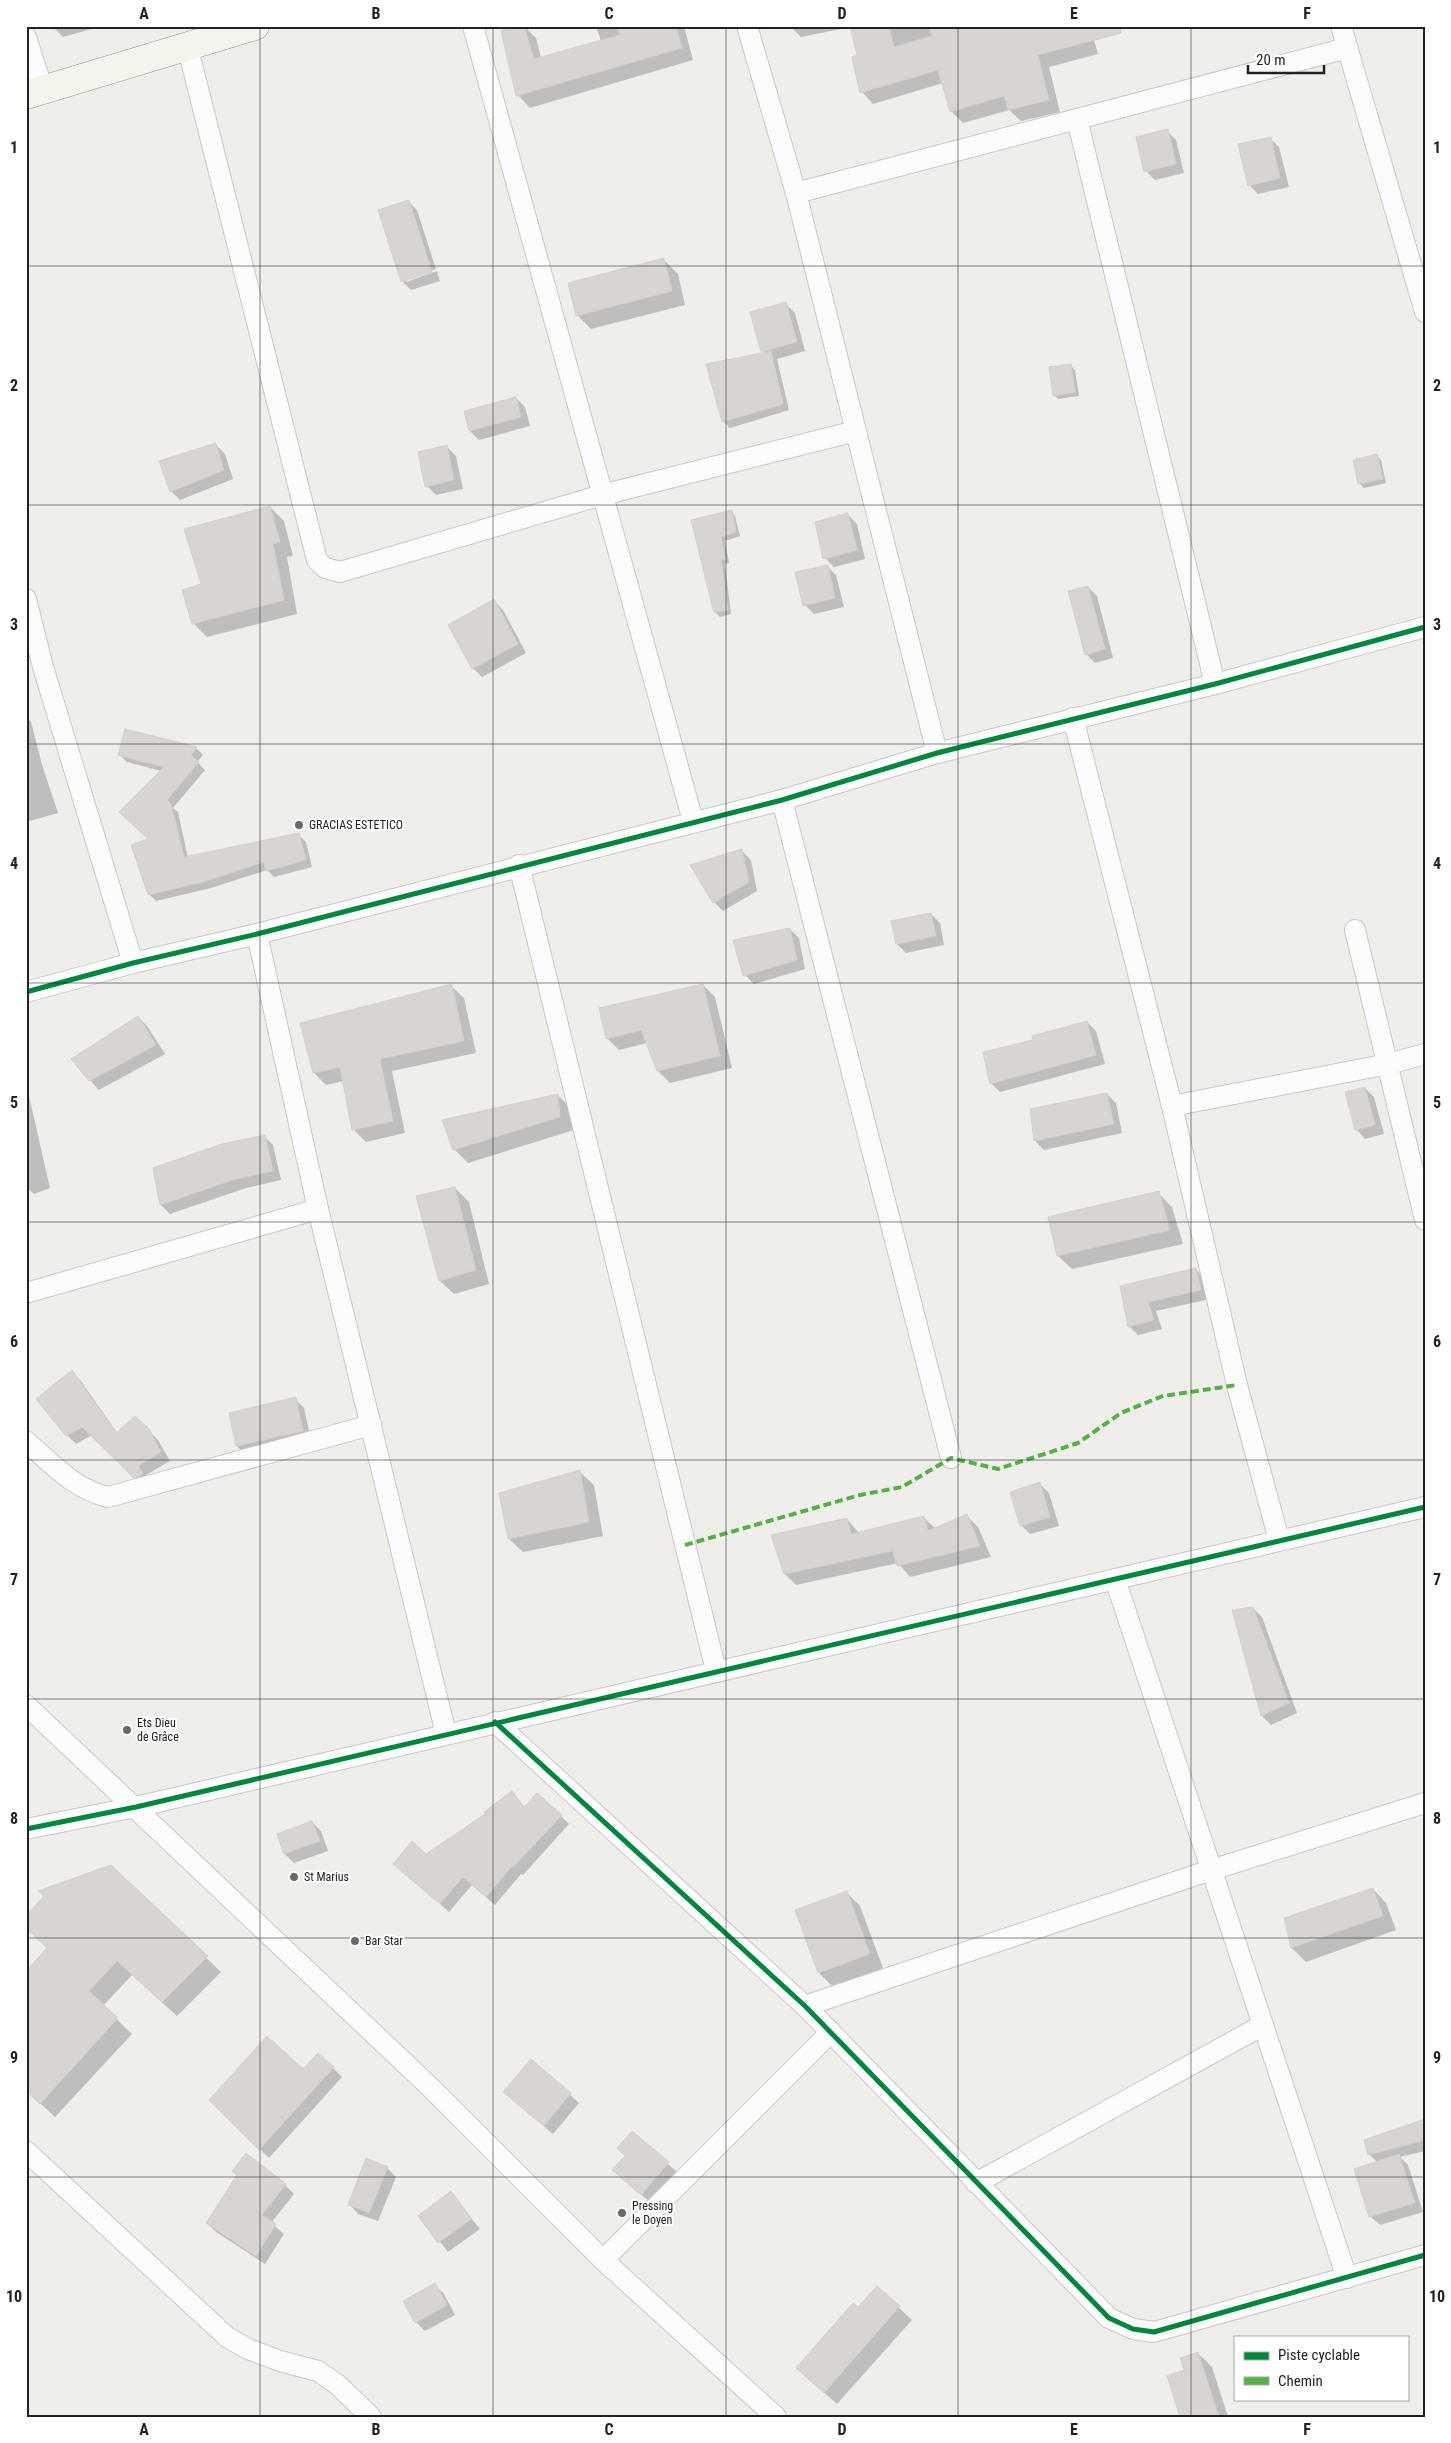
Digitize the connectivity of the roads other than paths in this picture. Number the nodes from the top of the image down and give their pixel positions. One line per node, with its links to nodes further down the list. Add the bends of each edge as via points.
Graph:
1 (255, 26): 6 (street)
2 (473, 26): 13 (street)
3 (747, 26): 10 (street)
4 (1341, 26): 7 (street)
5 (26, 37): 8 (street)
6 (188, 45): 8 (street); 13 (street, via 317,560 325,568 340,572)
7 (1347, 48): 9 (street); 11 (street)
8 (35, 93)
9 (1077, 119): 10 (street); 17 (street)
10 (796, 193): 12 (street)
11 (1425, 312)
12 (856, 431): 13 (street); 19 (street)
13 (602, 496): 21 (street)
14 (26, 599): 16 (street)
15 (1425, 627): 17 (street)
16 (35, 670): 25 (street)
17 (1216, 684): 18 (street)
18 (1073, 718): 19 (street); 29 (street)
19 (937, 753): 20 (street)
20 (782, 800): 21 (street); 35 (street)
21 (693, 821): 22 (street)
22 (520, 865): 24 (street); 39 (street)
23 (1355, 930): 28 (street)
24 (256, 934): 25 (street); 30 (street)
25 (133, 962): 26 (street)
26 (26, 992)
27 (1425, 1054): 28 (street)
28 (1388, 1064): 29 (street); 31 (street)
29 (1172, 1106): 37 (street, via 1237,1385)
30 (318, 1209): 32 (street); 33 (street)
31 (1425, 1220)
32 (26, 1293)
33 (371, 1425): 34 (street, via 108,1497 77,1486); 42 (street)
34 (26, 1442)
35 (951, 1458)
36 (1425, 1507): 37 (street)
37 (1279, 1540): 38 (street)
38 (1115, 1578): 39 (street); 46 (street)
39 (716, 1671): 41 (street)
40 (26, 1705): 44 (street)
41 (495, 1722): 42 (street); 47 (street)
42 (446, 1734): 44 (street)
43 (1425, 1803): 46 (street)
44 (136, 1806): 45 (street); 53 (street, via 429,2086)
45 (26, 1829)
46 (1211, 1870): 47 (street); 48 (street)
47 (805, 2006): 49 (street)
48 (1263, 2025): 51 (street); 54 (street)
49 (831, 2032): 51 (street); 53 (street)
50 (26, 2151): 55 (street, via 227,2338 280,2361 318,2371 338,2385)
51 (976, 2183): 54 (street, via 1109,2318 1133,2329 1154,2332)
52 (1425, 2255): 54 (street)
53 (603, 2260): 56 (street)
54 (1347, 2278)
55 (371, 2417)
56 (776, 2417)

